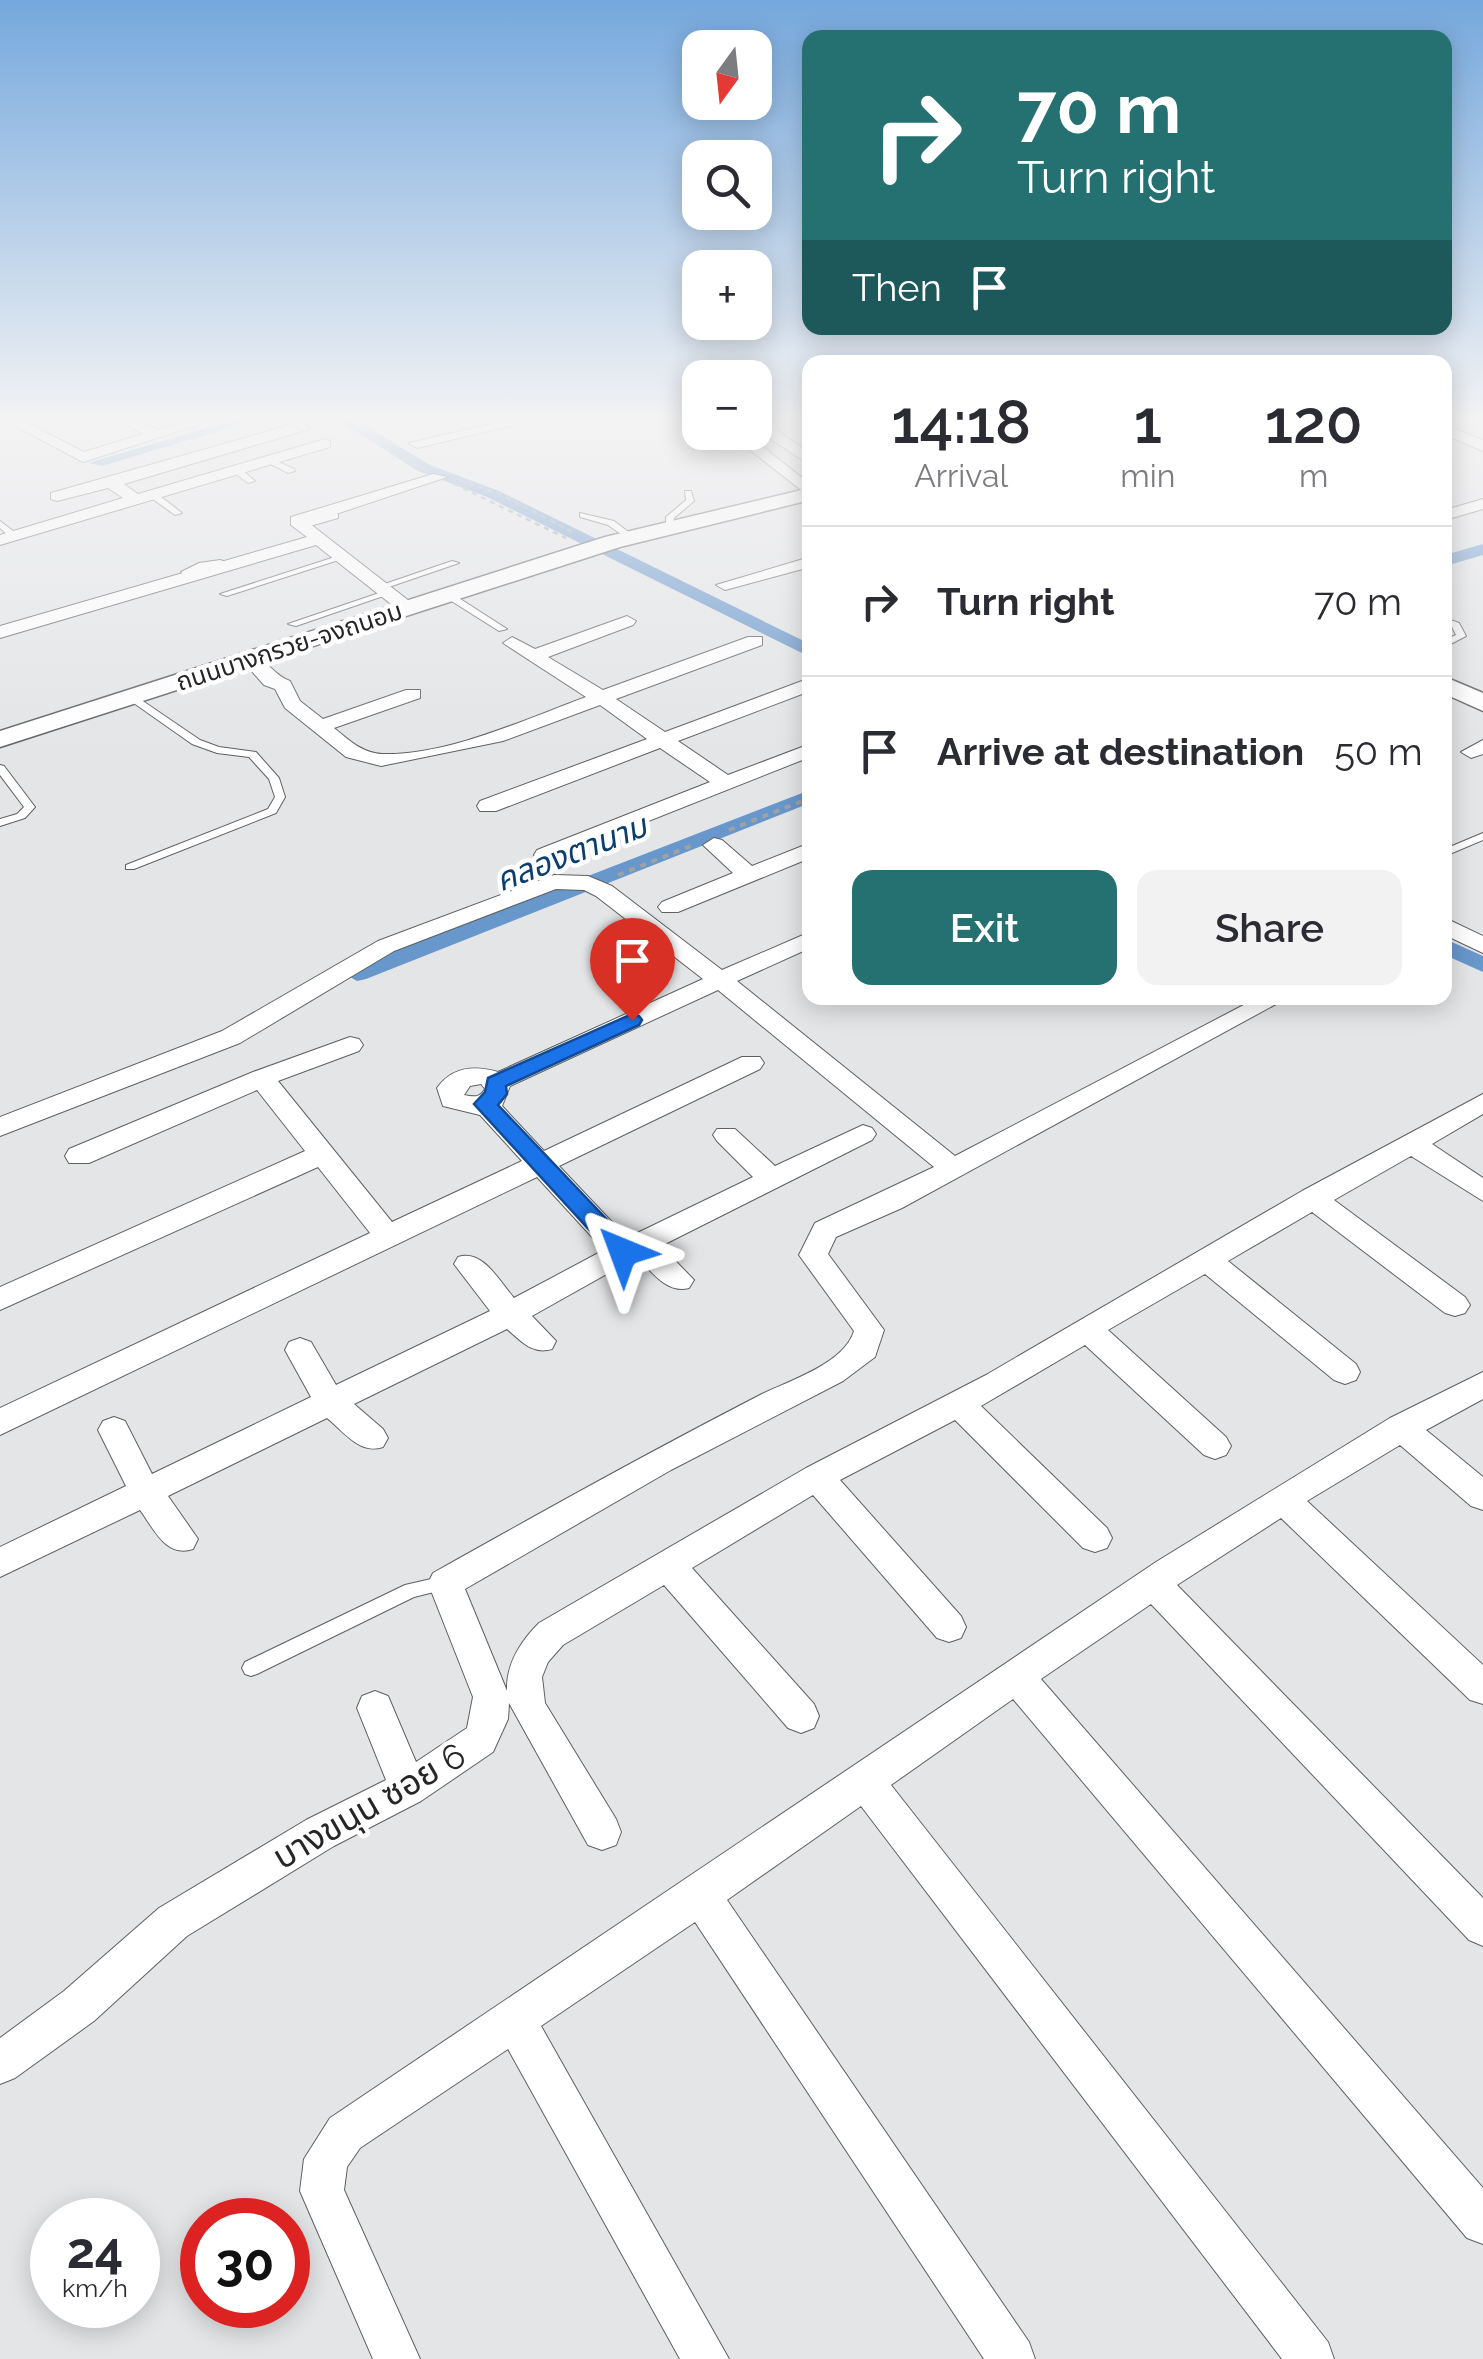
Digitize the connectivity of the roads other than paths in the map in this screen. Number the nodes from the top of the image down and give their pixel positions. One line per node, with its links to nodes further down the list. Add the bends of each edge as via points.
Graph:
1 (308, 528): 4 (street)
2 (616, 528): 5 (lane)
3 (668, 528): 5 (street, ถนนบางกรวย-จงถนอม)
4 (322, 538): 7 (street); 11 (street)
5 (625, 538): 15 (street, ถนนบางกรวย-จงถนอม)
6 (193, 553): 9 (lane)
7 (344, 557): 14 (lane); 16 (street)
8 (455, 563): 16 (lane)
9 (205, 564): 11 (lane); 12 (lane, via 186,572)
10 (802, 564): 13 (street)
11 (232, 565): 12 (street)
12 (190, 577): 20 (street)
13 (726, 586)
14 (224, 594)
15 (448, 595): 16 (street, ถนนบางกรวย-จงถนอม); 21 (lane)
16 (392, 596): 18 (lane); 24 (street, ถนนบางกรวย-จงถนอม)
17 (627, 621): 25 (street)
18 (293, 624)
19 (1452, 624): 22 (lane, via 1461,636)
20 (0, 632)
21 (507, 636): 25 (street)
22 (1452, 640)
23 (756, 641): 30 (street)
24 (258, 656): 29 (street, ถนนบางกรวย-จงถนอม); 32 (street, via 271,681)
25 (533, 656): 30 (street)
26 (802, 687): 34 (street)
27 (1452, 687): 31 (street)
28 (413, 694): 32 (street)
29 (131, 697): 33 (street, ถนนบางกรวย-จงถนอม); 45 (lane, via 196,742 252,754 274,778 280,797 272,811)
30 (602, 698): 32 (street, via 496,737 382,760 352,753); 34 (street)
31 (1483, 702)
32 (321, 726)
33 (0, 738)
34 (662, 741): 37 (street); 38 (street)
35 (802, 753): 37 (street)
36 (0, 768): 39 (lane, via 30,807)
37 (725, 783): 44 (street)
38 (488, 806)
39 (0, 824)
40 (1483, 836): 42 (lane)
41 (714, 845): 46 (street)
42 (1452, 850)
43 (802, 853): 46 (street)
44 (545, 855)
45 (130, 868)
46 (749, 875): 47 (street)
47 (670, 906)
48 (1452, 929): 50 (street)
49 (802, 943): 51 (street)
50 (1483, 946)
51 (718, 981): 57 (street, via 604,891 588,883 554,882 386,946 230,1037); 63 (street, via 490,1093); 64 (street)
52 (1262, 1005): 64 (street)
53 (350, 1045): 55 (street)
54 (751, 1063): 63 (street)
55 (262, 1078): 61 (street); 62 (street)
56 (1483, 1103): 60 (street)
57 (0, 1127)
58 (863, 1134): 65 (street)
59 (726, 1135): 65 (street)
60 (1411, 1143): 66 (street); 67 (street)
61 (324, 1153): 68 (street); 73 (street)
62 (79, 1156)
63 (538, 1164): 68 (street); 69 (street)
64 (951, 1167): 96 (street, via 824,1230 814,1246 823,1271 869,1330 864,1349 832,1373)
65 (772, 1179): 69 (street)
66 (1483, 1191)
67 (1312, 1198): 70 (street); 74 (street)
68 (389, 1238): 83 (street)
69 (632, 1248): 72 (street); 75 (street)
70 (1208, 1260): 76 (street); 79 (street)
71 (468, 1264): 75 (street)
72 (679, 1280)
73 (0, 1299)
74 (1455, 1305)
75 (510, 1314): 77 (street); 81 (street)
76 (1087, 1328): 82 (street); 87 (street)
77 (541, 1341)
78 (300, 1350): 81 (street)
79 (1345, 1372)
80 (1483, 1384): 84 (street)
81 (329, 1401): 86 (street); 89 (street)
82 (960, 1404): 88 (street); 92 (street)
83 (0, 1422)
84 (1400, 1427): 90 (street); 91 (street)
85 (114, 1430): 89 (street)
86 (372, 1438)
87 (1216, 1446)
88 (817, 1476): 95 (street); 98 (street)
89 (146, 1491): 93 (street); 94 (street)
90 (1483, 1496)
91 (1283, 1499): 97 (street); 101 (street)
92 (1095, 1538)
93 (181, 1539)
94 (0, 1563)
95 (666, 1563): 103 (street); 106 (street, via 552,1634 525,1664 528,1708)
96 (445, 1583): 99 (lane, via 398,1596); 105 (street, บางขนุน ซอย 6, via 491,1697 490,1719 470,1750)
97 (1154, 1584): 100 (street); 108 (street)
98 (949, 1627)
99 (251, 1668)
100 (1015, 1675): 104 (street); 111 (street)
101 (1483, 1688)
102 (376, 1708): 105 (street)
103 (801, 1716)
104 (865, 1782): 107 (street); 115 (street)
105 (408, 1788): 110 (street, บางขนุน ซอย 6, via 173,1922 79,2006)
106 (602, 1832)
107 (699, 1893): 109 (street); 114 (street)
108 (1483, 1926)
109 (515, 2020): 112 (street, via 345,2133 326,2159 322,2191); 113 (street)
110 (0, 2063)
111 (1483, 2222)
112 (398, 2359)
113 (706, 2359)
114 (1012, 2359)
115 (1310, 2359)

